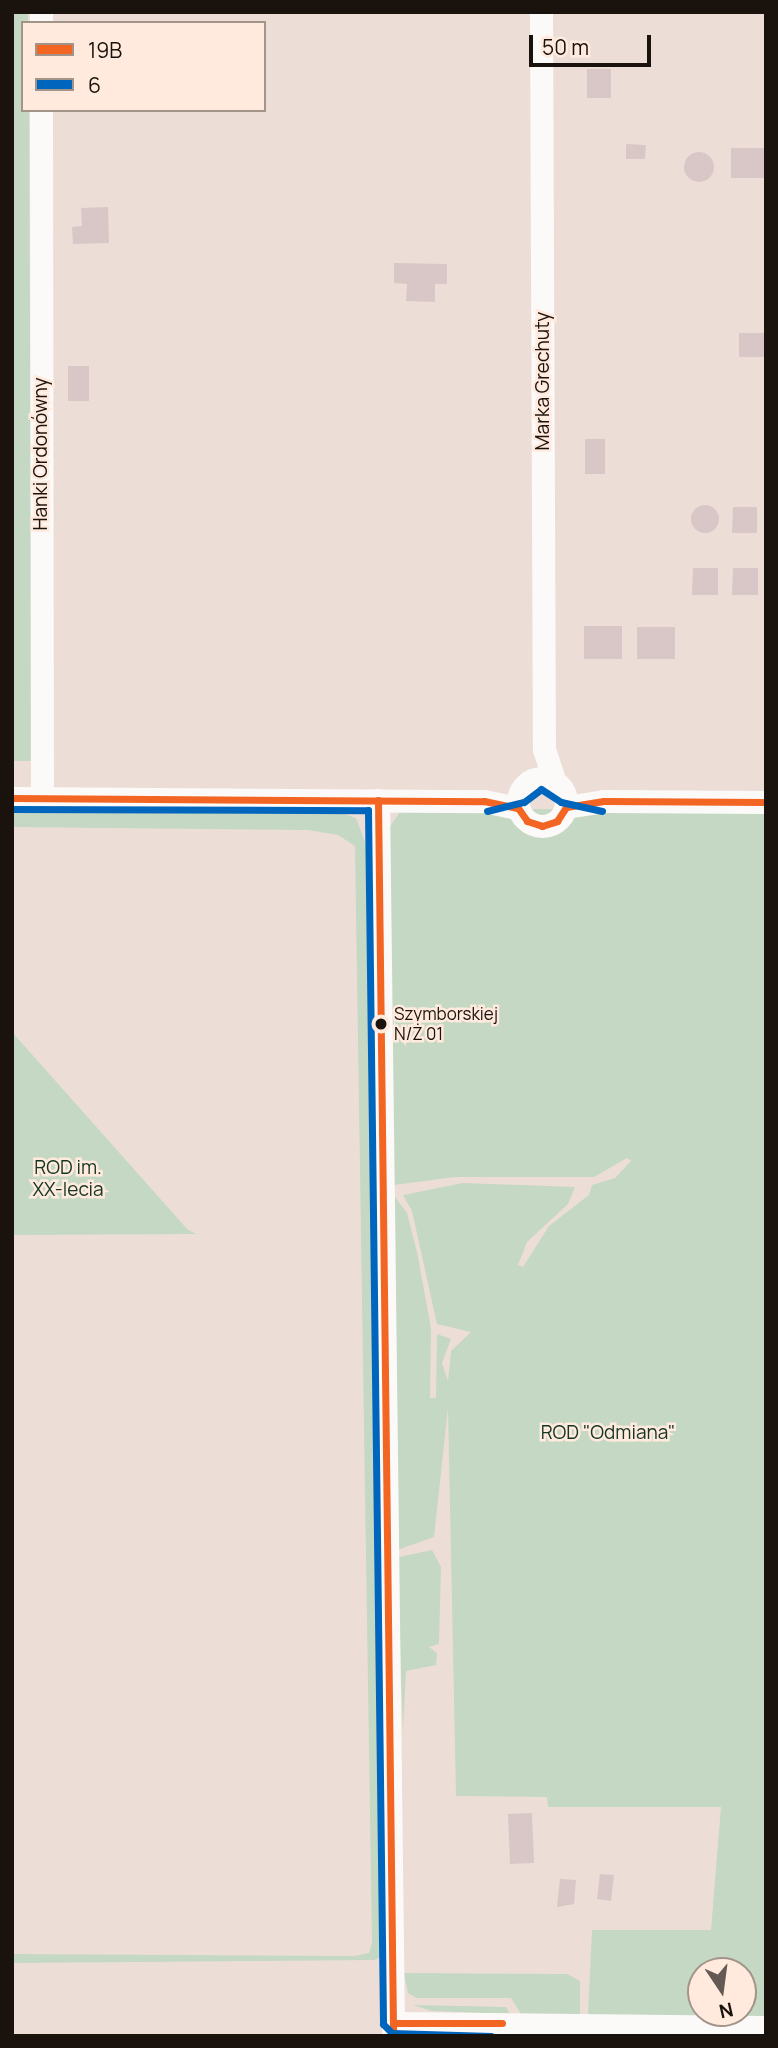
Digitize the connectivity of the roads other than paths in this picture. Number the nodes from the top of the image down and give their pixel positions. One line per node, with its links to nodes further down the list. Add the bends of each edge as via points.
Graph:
1 (541, 12): 3 (street, Marka Grechuty)
2 (41, 112): 7 (street, Hanki Ordonówny)
3 (544, 749): 4 (street, Marka Grechuty); 5 (street, Marka Grechuty)
4 (523, 793): 5 (street); 5 (street, via 527,821 542,826 557,821); 8 (street, via 484,801)
5 (561, 793): 9 (street, via 604,801)
6 (12, 798): 7 (street)
7 (42, 798): 8 (street)
8 (378, 800): 11 (street)
9 (766, 802)
10 (766, 2027): 12 (street)
11 (393, 2030): 12 (street)
12 (502, 2030)

